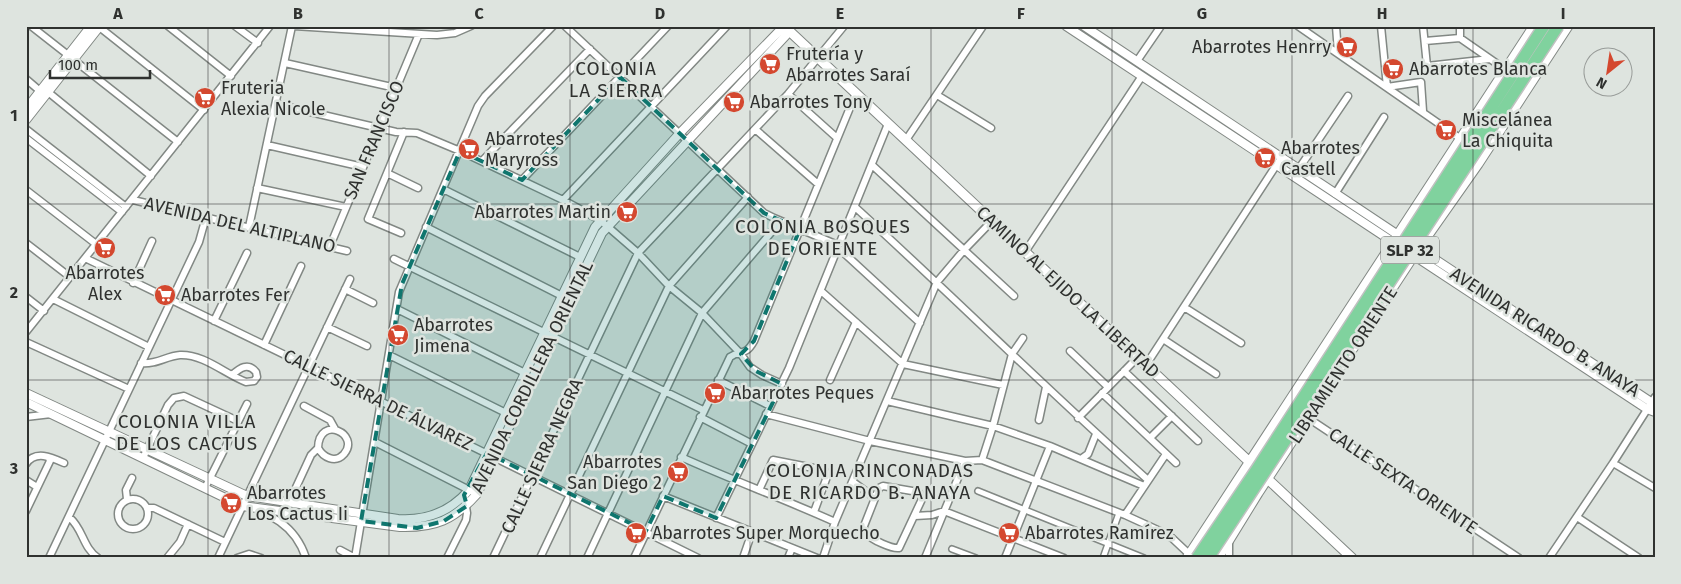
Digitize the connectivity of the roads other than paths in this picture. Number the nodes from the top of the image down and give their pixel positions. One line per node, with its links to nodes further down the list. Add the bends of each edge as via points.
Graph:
1 (31, 26): 34 (street)
2 (97, 26): 34 (street); 54 (street)
3 (168, 26): 40 (street)
4 (236, 26): 31 (street)
5 (270, 26): 31 (street)
6 (293, 26): 27 (street); 38 (street)
7 (471, 26): 28 (street, via 455,33)
8 (553, 26): 74 (street, via 485,96)
9 (565, 26): 32 (street)
10 (668, 26): 42 (street)
11 (727, 26): 52 (street)
12 (844, 26): 35 (street)
13 (983, 26): 49 (street)
14 (1066, 26): 41 (street, AVENIDA RICARDO B. ANAYA)
15 (1084, 26): 37 (street, AVENIDA RICARDO B. ANAYA)
16 (1161, 26): 37 (street)
17 (1298, 26): 33 (street)
18 (1336, 26): 33 (street)
19 (1381, 26): 44 (street)
20 (1423, 26): 30 (street)
21 (1460, 26): 29 (street)
22 (1534, 26): 39 (main road, LIBRAMIENTO ORIENTE)
23 (1544, 26): 229 (highway, LIBRAMIENTO ORIENTE / SLP 32, bridge)
24 (1558, 26): 229 (highway, LIBRAMIENTO ORIENTE / SLP 32, bridge)
25 (1568, 26): 97 (main road, LIBRAMIENTO ORIENTE)
26 (787, 27): 35 (main road, CAMINO AL EJIDO LA LIBERTAD); 66 (street, AVENIDA CORDILLERA ORIENTAL); 71 (street, AVENIDA CORDILLERA ORIENTAL)
27 (396, 29): 28 (street)
28 (420, 34): 45 (street, SAN FRANCISCO)
29 (1460, 38): 30 (street); 36 (street)
30 (1425, 41): 36 (street, via 1427,66)
31 (258, 43): 40 (street)
32 (590, 50): 42 (street); 75 (street)
33 (1338, 53): 44 (street)
34 (71, 58): 46 (street); 72 (street)
35 (818, 58): 47 (main road, CAMINO AL EJIDO LA LIBERTAD); 48 (street)
36 (1490, 59): 39 (street)
37 (1137, 62): 56 (street, AVENIDA RICARDO B. ANAYA)
38 (285, 63): 45 (street); 51 (street)
39 (1506, 70): 69 (main road, LIBRAMIENTO ORIENTE)
40 (232, 76): 54 (street)
41 (1142, 76): 59 (street, AVENIDA RICARDO B. ANAYA); 115 (street)
42 (620, 77): 52 (street); 83 (street)
43 (26, 79): 46 (street)
44 (1387, 87): 55 (street); 55 (street, via 1421,82)
45 (396, 88): 61 (street, SAN FRANCISCO)
46 (44, 91): 53 (street); 58 (street); 82 (street)
47 (856, 93): 60 (main road, CAMINO AL EJIDO LA LIBERTAD); 68 (street)
48 (788, 94): 64 (street); 68 (street)
49 (937, 94): 62 (street); 70 (street)
50 (1348, 96): 80 (street)
51 (276, 104): 61 (street); 73 (street)
52 (651, 107): 66 (street); 92 (street)
53 (26, 108)
54 (204, 110): 72 (street)
55 (1423, 111): 69 (street)
56 (1216, 115): 59 (street); 76 (street, AVENIDA RICARDO B. ANAYA)
57 (1384, 117): 89 (street)
58 (26, 120)
59 (1212, 122): 76 (street, AVENIDA RICARDO B. ANAYA)
60 (888, 124): 70 (main road, CAMINO AL EJIDO LA LIBERTAD); 77 (street)
61 (380, 128): 65 (street); 78 (street, SAN FRANCISCO)
62 (991, 128)
63 (26, 129): 96 (street, AVENIDA DEL ALTIPLANO)
64 (755, 129): 79 (street); 84 (street)
65 (404, 132): 74 (street, via 417,133); 81 (street)
66 (679, 134): 71 (street); 99 (street, AVENIDA CORDILLERA ORIENTAL)
67 (26, 138): 96 (street, AVENIDA DEL ALTIPLANO)
68 (837, 138): 84 (street)
69 (1461, 139): 93 (main road, LIBRAMIENTO ORIENTE)
70 (906, 140): 101 (main road, CAMINO AL EJIDO LA LIBERTAD)
71 (686, 141): 79 (street); 102 (street, AVENIDA CORDILLERA ORIENTAL)
72 (178, 142): 82 (street)
73 (267, 145): 78 (street); 85 (street)
74 (460, 151): 75 (street); 87 (street)
75 (482, 161): 83 (street)
76 (1278, 162): 80 (street, AVENIDA RICARDO B. ANAYA); 107 (street, AVENIDA RICARDO B. ANAYA); 139 (street)
77 (872, 165): 95 (street); 113 (street)
78 (363, 167): 94 (street, SAN FRANCISCO)
79 (717, 170): 90 (street); 118 (street)
80 (1298, 170): 89 (street, AVENIDA RICARDO B. ANAYA)
81 (387, 173): 86 (street); 106 (street, via 368,219)
82 (151, 176): 91 (street)
83 (522, 180): 92 (street)
84 (818, 184): 105 (street)
85 (258, 188): 94 (street); 103 (street)
86 (418, 188)
87 (443, 189): 104 (street); 119 (street)
88 (26, 190): 110 (street)
89 (1335, 194): 107 (street, AVENIDA RICARDO B. ANAYA)
90 (748, 198): 100 (street, via 769,216); 129 (street)
91 (133, 200): 96 (street); 98 (street, AVENIDA DEL ALTIPLANO)
92 (563, 200): 99 (street)
93 (1420, 201): 97 (main road, via 1417,209 1422,220 1434,222); 107 (main road, LIBRAMIENTO ORIENTE)
94 (346, 207): 111 (street, SAN FRANCISCO)
95 (855, 207): 112 (street); 127 (street)
96 (124, 210): 110 (street)
97 (1441, 216): 116 (main road, LIBRAMIENTO ORIENTE)
98 (206, 217): 103 (street, AVENIDA DEL ALTIPLANO); 137 (street)
99 (600, 220): 102 (street); 119 (street, AVENIDA CORDILLERA ORIENTAL)
100 (781, 221): 105 (street); 142 (street)
101 (992, 221): 113 (street); 115 (main road, CAMINO AL EJIDO LA LIBERTAD)
102 (608, 226): 118 (street); 149 (street, AVENIDA CORDILLERA ORIENTAL, via 599,238)
103 (249, 227): 111 (street, AVENIDA DEL ALTIPLANO)
104 (426, 227): 123 (street); 133 (street)
105 (800, 229): 112 (street, via 826,239); 158 (street, via 754,342 750,350)
106 (401, 233)
107 (1396, 239): 116 (street, AVENIDA RICARDO B. ANAYA); 124 (main road, LIBRAMIENTO ORIENTE)
108 (152, 241): 128 (street)
109 (26, 243): 125 (street)
110 (96, 244): 120 (street)
111 (330, 246): 114 (street, AVENIDA DEL ALTIPLANO)
112 (838, 248): 132 (street); 145 (street)
113 (964, 250): 127 (street); 134 (street)
114 (347, 251)
115 (1025, 252): 162 (main road, CAMINO AL EJIDO LA LIBERTAD)
116 (1416, 252): 130 (main road, LIBRAMIENTO ORIENTE); 189 (street, AVENIDA RICARDO B. ANAYA)
117 (247, 253): 143 (street)
118 (638, 253): 129 (street); 159 (street, CALLE SIERRA NEGRA)
119 (580, 257): 133 (street, AVENIDA CORDILLERA ORIENTAL)
120 (85, 258): 125 (street); 128 (street, CALLE SIERRA DE ÁLVAREZ)
121 (394, 259): 123 (street)
122 (301, 266): 154 (street)
123 (409, 266): 140 (street); 148 (street)
124 (1372, 275): 130 (main road, via 1379,270 1387,271 1393,277); 172 (main road, LIBRAMIENTO ORIENTE)
125 (70, 277): 136 (street)
126 (350, 279): 131 (street)
127 (937, 282): 145 (street); 160 (street)
128 (133, 283): 137 (street, CALLE SIERRA DE ÁLVAREZ)
129 (669, 286): 142 (street); 169 (street)
130 (1392, 289): 183 (main road, LIBRAMIENTO ORIENTE)
131 (345, 290): 138 (street); 146 (street)
132 (821, 291): 144 (street); 175 (street)
133 (562, 296): 148 (street, AVENIDA CORDILLERA ORIENTAL)
134 (1014, 296)
135 (26, 297): 141 (street)
136 (53, 299): 141 (street); 156 (street)
137 (170, 301): 143 (street, CALLE SIERRA DE ÁLVAREZ); 156 (street)
138 (372, 303)
139 (1184, 307): 151 (street); 153 (street)
140 (397, 310): 161 (street); 168 (street)
141 (44, 311): 147 (street)
142 (702, 313): 158 (street); 180 (street)
143 (214, 321): 154 (street, CALLE SIERRA DE ÁLVAREZ)
144 (856, 322): 164 (street); 174 (street)
145 (920, 323): 164 (street)
146 (327, 327): 155 (street); 166 (street)
147 (26, 332)
148 (544, 332): 149 (street); 168 (street, AVENIDA CORDILLERA ORIENTAL)
149 (553, 337): 159 (street); 218 (street, AVENIDA CORDILLERA ORIENTAL)
150 (1023, 338): 160 (street)
151 (1163, 339): 165 (street); 170 (street)
152 (26, 342): 179 (street)
153 (1241, 343)
154 (264, 345): 166 (street, CALLE SIERRA DE ÁLVAREZ)
155 (367, 346)
156 (149, 347): 163 (street)
157 (1070, 351): 178 (street)
158 (740, 353): 173 (street, via 730,357); 175 (street, via 756,371)
159 (590, 354): 169 (street); 230 (street, CALLE SIERRA NEGRA)
160 (1012, 354): 176 (street); 177 (street)
161 (389, 355): 186 (street); 193 (street)
162 (1138, 357): 165 (main road, CAMINO AL EJIDO LA LIBERTAD); 167 (street)
163 (142, 363): 171 (street, via 149,364 172,356 191,356); 179 (street)
164 (903, 364): 176 (street); 184 (street)
165 (1146, 365): 229 (main road, CAMINO AL EJIDO LA LIBERTAD)
166 (309, 366): 186 (street, CALLE SIERRA DE ÁLVAREZ); 249 (street)
167 (1124, 371): 178 (street); 196 (street)
168 (525, 373): 193 (street, AVENIDA CORDILLERA ORIENTAL)
169 (627, 373): 180 (street); 248 (street)
170 (1216, 374)
171 (232, 375)
172 (1304, 379): 183 (street, via 1307,391); 188 (main road, LIBRAMIENTO ORIENTE)
173 (718, 380): 191 (street); 192 (street)
174 (830, 380)
175 (782, 384): 191 (street)
176 (1003, 385): 203 (street)
177 (1046, 387): 199 (street); 201 (street)
178 (1108, 387): 182 (street)
179 (129, 389): 205 (street)
180 (666, 390): 192 (street); 263 (street)
181 (26, 393): 205 (street, AVENIDA CORDILLERA ORIENTAL)
182 (1102, 393): 199 (street); 207 (street)
183 (1322, 395): 200 (main road, LIBRAMIENTO ORIENTE)
184 (887, 401): 203 (street); 209 (street)
185 (26, 402): 194 (street, AVENIDA CORDILLERA ORIENTAL)
186 (382, 402): 211 (street); 216 (street, CALLE SIERRA DE ÁLVAREZ)
187 (246, 404): 202 (street)
188 (1287, 405): 200 (street, CALLE SEXTA ORIENTE); 229 (main road, LIBRAMIENTO ORIENTE)
189 (1653, 405): 227 (street)
190 (304, 406): 204 (street, via 330,420)
191 (770, 406): 195 (street)
192 (703, 410): 198 (street)
193 (506, 413): 216 (street, AVENIDA CORDILLERA ORIENTAL)
194 (52, 414): 197 (street); 208 (street, AVENIDA CORDILLERA ORIENTAL)
195 (766, 414): 209 (street); 212 (street)
196 (1172, 416): 207 (street); 210 (street)
197 (26, 417)
198 (700, 417): 212 (street); 219 (street)
199 (1078, 418): 206 (street)
200 (1308, 418): 229 (main road, LIBRAMIENTO ORIENTE); 313 (street, CALLE SEXTA ORIENTE)
201 (1039, 420)
202 (238, 421): 215 (street, via 184,396 174,398); 232 (street)
203 (993, 426): 213 (street); 223 (street)
204 (335, 429): 214 (street, via 322,434); 214 (street, via 342,432 348,444 341,457 328,458)
205 (110, 431): 208 (street); 215 (street, AVENIDA CORDILLERA ORIENTAL)
206 (1096, 434): 222 (street, via 1088,454); 234 (street)
207 (1150, 438): 217 (street)
208 (105, 440): 221 (street, AVENIDA CORDILLERA ORIENTAL); 268 (street)
209 (870, 441): 224 (street); 238 (street)
210 (1198, 441)
211 (375, 442): 245 (street); 266 (street)
212 (752, 444): 236 (street)
213 (1050, 446): 222 (street); 237 (street)
214 (318, 448): 253 (street, via 311,455)
215 (147, 449): 221 (street); 232 (street, AVENIDA CORDILLERA ORIENTAL)
216 (487, 453): 218 (street, CALLE SIERRA DE ÁLVAREZ); 245 (street, AVENIDA CORDILLERA ORIENTAL)
217 (1166, 454): 226 (street); 234 (street)
218 (495, 457): 230 (street, CALLE SIERRA DE ÁLVAREZ); 247 (street, AVENIDA CORDILLERA ORIENTAL)
219 (681, 457): 236 (street); 250 (street)
220 (49, 458): 225 (street); 228 (street, via 38,455); 240 (street)
221 (142, 458): 241 (street, AVENIDA CORDILLERA ORIENTAL)
222 (1081, 459): 239 (street)
223 (982, 460): 224 (street); 237 (street)
224 (965, 461): 261 (street)
225 (64, 463)
226 (1176, 463)
227 (1613, 463): 242 (street); 267 (street)
228 (26, 464)
229 (1259, 471): 235 (main road); 246 (main road); 283 (highway, SLP 32, bridge); 309 (highway, SLP 32, bridge); 312 (main road, CAMINO AL EJIDO LA LIBERTAD)
230 (533, 476): 248 (street, CALLE SIERRA DE ÁLVAREZ); 293 (street, CALLE SIERRA NEGRA)
231 (132, 478): 252 (street, via 126,490)
232 (210, 479): 241 (street); 249 (street, AVENIDA CORDILLERA ORIENTAL)
233 (26, 480): 240 (street)
234 (1148, 480): 239 (street)
235 (1238, 480): 246 (street, via 1252,482); 283 (main road)
236 (734, 481): 243 (street); 269 (street)
237 (1036, 481): 258 (street); 264 (street)
238 (852, 482): 251 (street); 271 (street)
239 (1144, 486): 264 (street)
240 (37, 487): 259 (street)
241 (205, 488): 254 (street, AVENIDA CORDILLERA ORIENTAL)
242 (1655, 488)
243 (759, 490): 262 (street); 262 (street, via 773,460 824,470 828,474)
244 (978, 491): 258 (street)
245 (467, 493): 247 (street); 255 (street); 266 (street, AVENIDA CORDILLERA ORIENTAL, via 451,507 425,518)
246 (1258, 493): 277 (main road)
247 (477, 494): 255 (street, AVENIDA CORDILLERA ORIENTAL)
248 (570, 494): 263 (street, CALLE SIERRA DE ÁLVAREZ); 294 (street)
249 (247, 496): 253 (street, AVENIDA CORDILLERA ORIENTAL); 254 (street)
250 (663, 496): 269 (street); 273 (street)
251 (875, 498): 265 (street, via 878,488 883,486 918,492 922,499); 265 (street, via 864,531 894,548 902,544)
252 (127, 499): 256 (street, via 139,500); 256 (street, via 117,513 126,528 143,525 147,520)
253 (289, 502): 260 (street); 266 (street, AVENIDA CORDILLERA ORIENTAL)
254 (242, 506): 257 (street, AVENIDA CORDILLERA ORIENTAL); 276 (street)
255 (466, 506): 266 (street, AVENIDA CORDILLERA ORIENTAL, via 444,521 417,528); 292 (street, via 466,520)
256 (147, 508): 272 (street, via 154,508)
257 (257, 508): 260 (street, AVENIDA CORDILLERA ORIENTAL); 270 (street)
258 (1024, 510): 275 (street); 278 (street)
259 (26, 511)
260 (284, 511): 266 (street, AVENIDA CORDILLERA ORIENTAL); 270 (street)
261 (944, 511): 265 (street); 275 (street); 303 (street)
262 (814, 512): 271 (street)
263 (608, 513): 273 (street, CALLE SIERRA DE ÁLVAREZ); 295 (street)
264 (1122, 514): 278 (street); 283 (street, via 1166,534)
265 (915, 516)
266 (362, 517): 291 (street)
267 (1577, 517): 314 (street); 315 (street)
268 (70, 518): 284 (street); 285 (street, via 85,544)
269 (716, 518): 274 (street)
270 (280, 522): 290 (street, via 295,535)
271 (835, 522): 302 (street)
272 (188, 524): 276 (street); 286 (street, via 180,542)
273 (646, 532): 282 (street, CALLE SIERRA DE ÁLVAREZ); 296 (street)
274 (752, 532): 279 (street); 299 (street)
275 (1013, 538): 305 (street); 306 (street)
276 (225, 542): 287 (street)
277 (1229, 542): 310 (main road); 311 (street)
278 (1108, 544): 307 (street); 308 (street)
279 (792, 548): 300 (street); 301 (street)
280 (952, 549): 304 (street)
281 (340, 550): 291 (street)
282 (683, 550): 297 (street); 298 (street, CALLE SIERRA DE ÁLVAREZ)
283 (1191, 556)
284 (50, 558)
285 (98, 558)
286 (167, 558)
287 (218, 558)
288 (238, 558): 289 (street, via 249,554)
289 (261, 558)
290 (306, 558)
291 (355, 558)
292 (447, 558)
293 (493, 558)
294 (540, 558)
295 (587, 558)
296 (634, 558)
297 (680, 558)
298 (698, 558)
299 (744, 558)
300 (788, 558)
301 (817, 558)
302 (823, 558)
303 (925, 558)
304 (976, 558)
305 (1005, 558)
306 (1064, 558)
307 (1103, 558)
308 (1144, 558)
309 (1208, 558)
310 (1218, 558)
311 (1229, 558)
312 (1352, 558)
313 (1519, 558)
314 (1549, 558)
315 (1639, 558)

